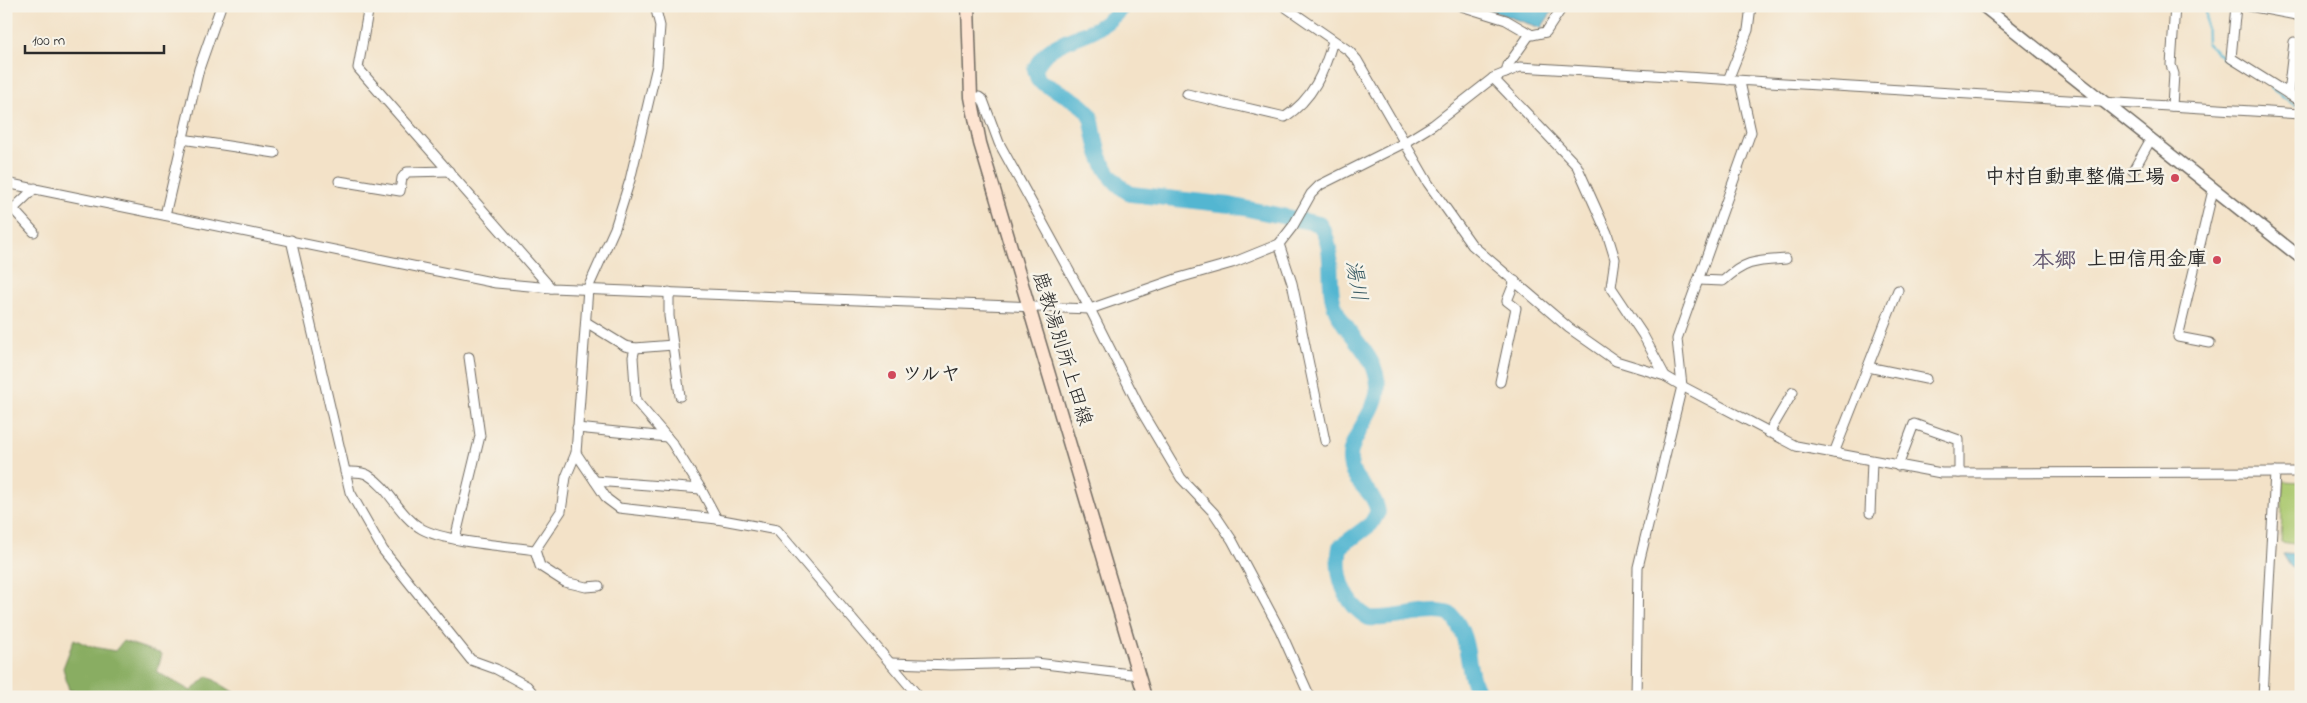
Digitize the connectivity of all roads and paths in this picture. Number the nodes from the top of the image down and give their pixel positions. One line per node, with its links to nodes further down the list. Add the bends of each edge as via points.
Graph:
1 (221, 6): 29 (street, via 199,69)
2 (369, 6): 32 (street, via 358,68)
3 (655, 6): 47 (street, via 660,26 657,66 630,180 615,228)
4 (968, 6): 23 (main road, 鹿教湯別所上田線)
5 (1284, 6): 15 (street)
6 (1461, 6): 14 (street, via 1506,20)
7 (1563, 6): 14 (street, via 1546,32)
8 (1751, 6): 19 (street, via 1748,30)
9 (1983, 6): 24 (street)
10 (2175, 6): 26 (street)
11 (2236, 6): 22 (street, via 2231,58)
12 (2249, 6): 13 (street)
13 (2301, 16)
14 (1530, 34): 17 (street)
15 (1333, 41): 21 (street, via 1325,70 1301,106 1285,117); 30 (street, via 1349,51 1364,70)
16 (2294, 42): 22 (street)
17 (1506, 73): 18 (street); 19 (street, via 1520,67)
18 (1494, 78): 30 (street); 58 (street, via 1577,166 1615,259 1611,287)
19 (1728, 80): 20 (street)
20 (1740, 82): 24 (street); 44 (street, via 1751,132)
21 (1187, 94)
22 (2288, 94): 25 (street)
23 (971, 97): 50 (main road, 鹿教湯別所上田線, via 980,143); 51 (street, via 983,100 999,143)
24 (2103, 102): 26 (street); 28 (street)
25 (2301, 102)
26 (2172, 106): 27 (street)
27 (2301, 114)
28 (2151, 139): 33 (street); 37 (street)
29 (182, 140): 31 (street); 38 (street)
30 (1404, 143): 41 (street, via 1320,185 1310,194); 45 (street, via 1472,245)
31 (275, 153)
32 (449, 171): 34 (street, via 407,172 402,178 400,191); 46 (street)
33 (2133, 171)
34 (339, 181)
35 (6, 182): 36 (street)
36 (35, 188): 38 (street); 39 (street, via 14,209)
37 (2213, 190): 42 (street); 53 (street, via 2178,338)
38 (165, 215): 40 (street)
39 (34, 232)
40 (291, 240): 46 (street, via 458,276); 72 (street)
41 (1279, 244): 51 (street, via 1232,264); 67 (street, via 1292,283)
42 (2301, 258)
43 (1786, 259): 44 (street, via 1755,261 1738,268 1723,281)
44 (1698, 280): 61 (street, via 1677,339)
45 (1514, 281): 58 (street, via 1616,361); 60 (street, via 1507,301 1516,308)
46 (551, 288): 47 (street)
47 (588, 288): 49 (street); 52 (street)
48 (1898, 290): 57 (street)
49 (669, 292): 50 (street); 54 (street)
50 (1028, 306): 51 (street); 84 (main road, 鹿教湯別所上田線)
51 (1090, 308): 88 (street, via 1168,458 1181,478 1223,524 1280,630)
52 (586, 322): 55 (street); 64 (street)
53 (2210, 343)
54 (673, 345): 55 (street); 63 (street)
55 (635, 348): 66 (street, via 636,401)
56 (469, 357): 80 (street, via 480,436)
57 (1868, 366): 59 (street); 69 (street)
58 (1666, 376): 61 (street)
59 (1926, 380)
60 (1500, 382)
61 (1682, 386): 65 (street); 89 (street, via 1638,567)
62 (1793, 392): 65 (street)
63 (680, 396)
64 (577, 428): 66 (street); 68 (street)
65 (1769, 433): 69 (street, via 1796,446)
66 (667, 437): 77 (street)
67 (1326, 441)
68 (576, 453): 76 (street); 81 (street, via 566,477 561,511)
69 (1834, 453): 70 (street)
70 (1872, 461): 71 (street); 78 (street)
71 (1898, 466): 75 (street); 75 (street, via 1914,424 1959,440)
72 (345, 472): 80 (street, via 366,474 378,483 409,520 423,530); 85 (street, via 350,492 383,550 471,660 527,686)
73 (2275, 472): 74 (street); 75 (street); 90 (street)
74 (2301, 472)
75 (1959, 473)
76 (595, 481): 77 (street); 79 (street, via 607,499 619,508)
77 (701, 489): 79 (street)
78 (1870, 513)
79 (717, 519): 83 (street, via 776,530)
80 (456, 539): 81 (street)
81 (535, 550): 82 (street, via 540,566 565,582 586,587)
82 (599, 586)
83 (891, 663): 84 (street, via 1036,663); 86 (street)
84 (1139, 675): 87 (main road, 鹿教湯別所上田線)
85 (536, 697)
86 (919, 697)
87 (1146, 697)
88 (1310, 697)
89 (1636, 697)
90 (2263, 697)

